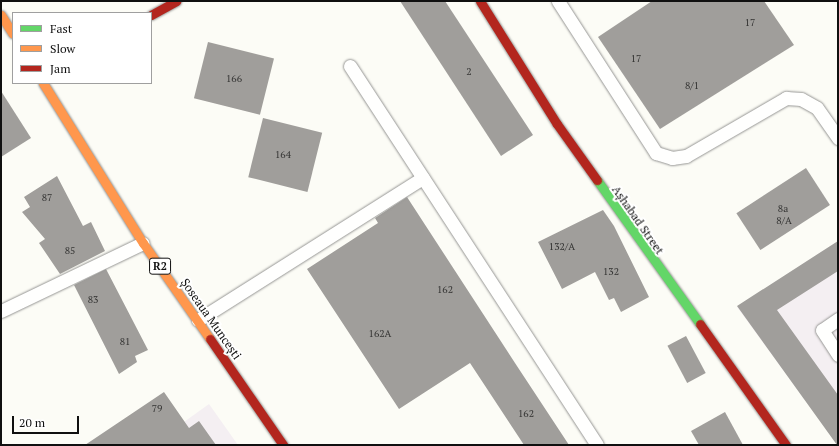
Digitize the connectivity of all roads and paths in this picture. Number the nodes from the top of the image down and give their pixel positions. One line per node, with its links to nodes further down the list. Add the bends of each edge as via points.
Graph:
1 (176, 1): 4 (street)
2 (480, 1): 18 (street, Așhabad Street, via 557,124)
3 (558, 1): 9 (lane, via 656,153 672,158 686,156 786,98 801,99 816,108)
4 (152, 14)
5 (1, 15): 6 (street)
6 (12, 32)
7 (350, 66): 10 (lane)
8 (44, 84): 11 (street, Șoseaua Muncești / R2)
9 (838, 138)
10 (423, 178): 14 (lane); 17 (lane)
11 (143, 243): 12 (lane); 14 (street, Șoseaua Muncești / R2)
12 (1, 311)
13 (838, 318): 15 (lane, via 822,330)
14 (198, 320): 16 (street, Șoseaua Muncești / R2)
15 (838, 354)
16 (284, 445)
17 (597, 445)
18 (786, 445)

